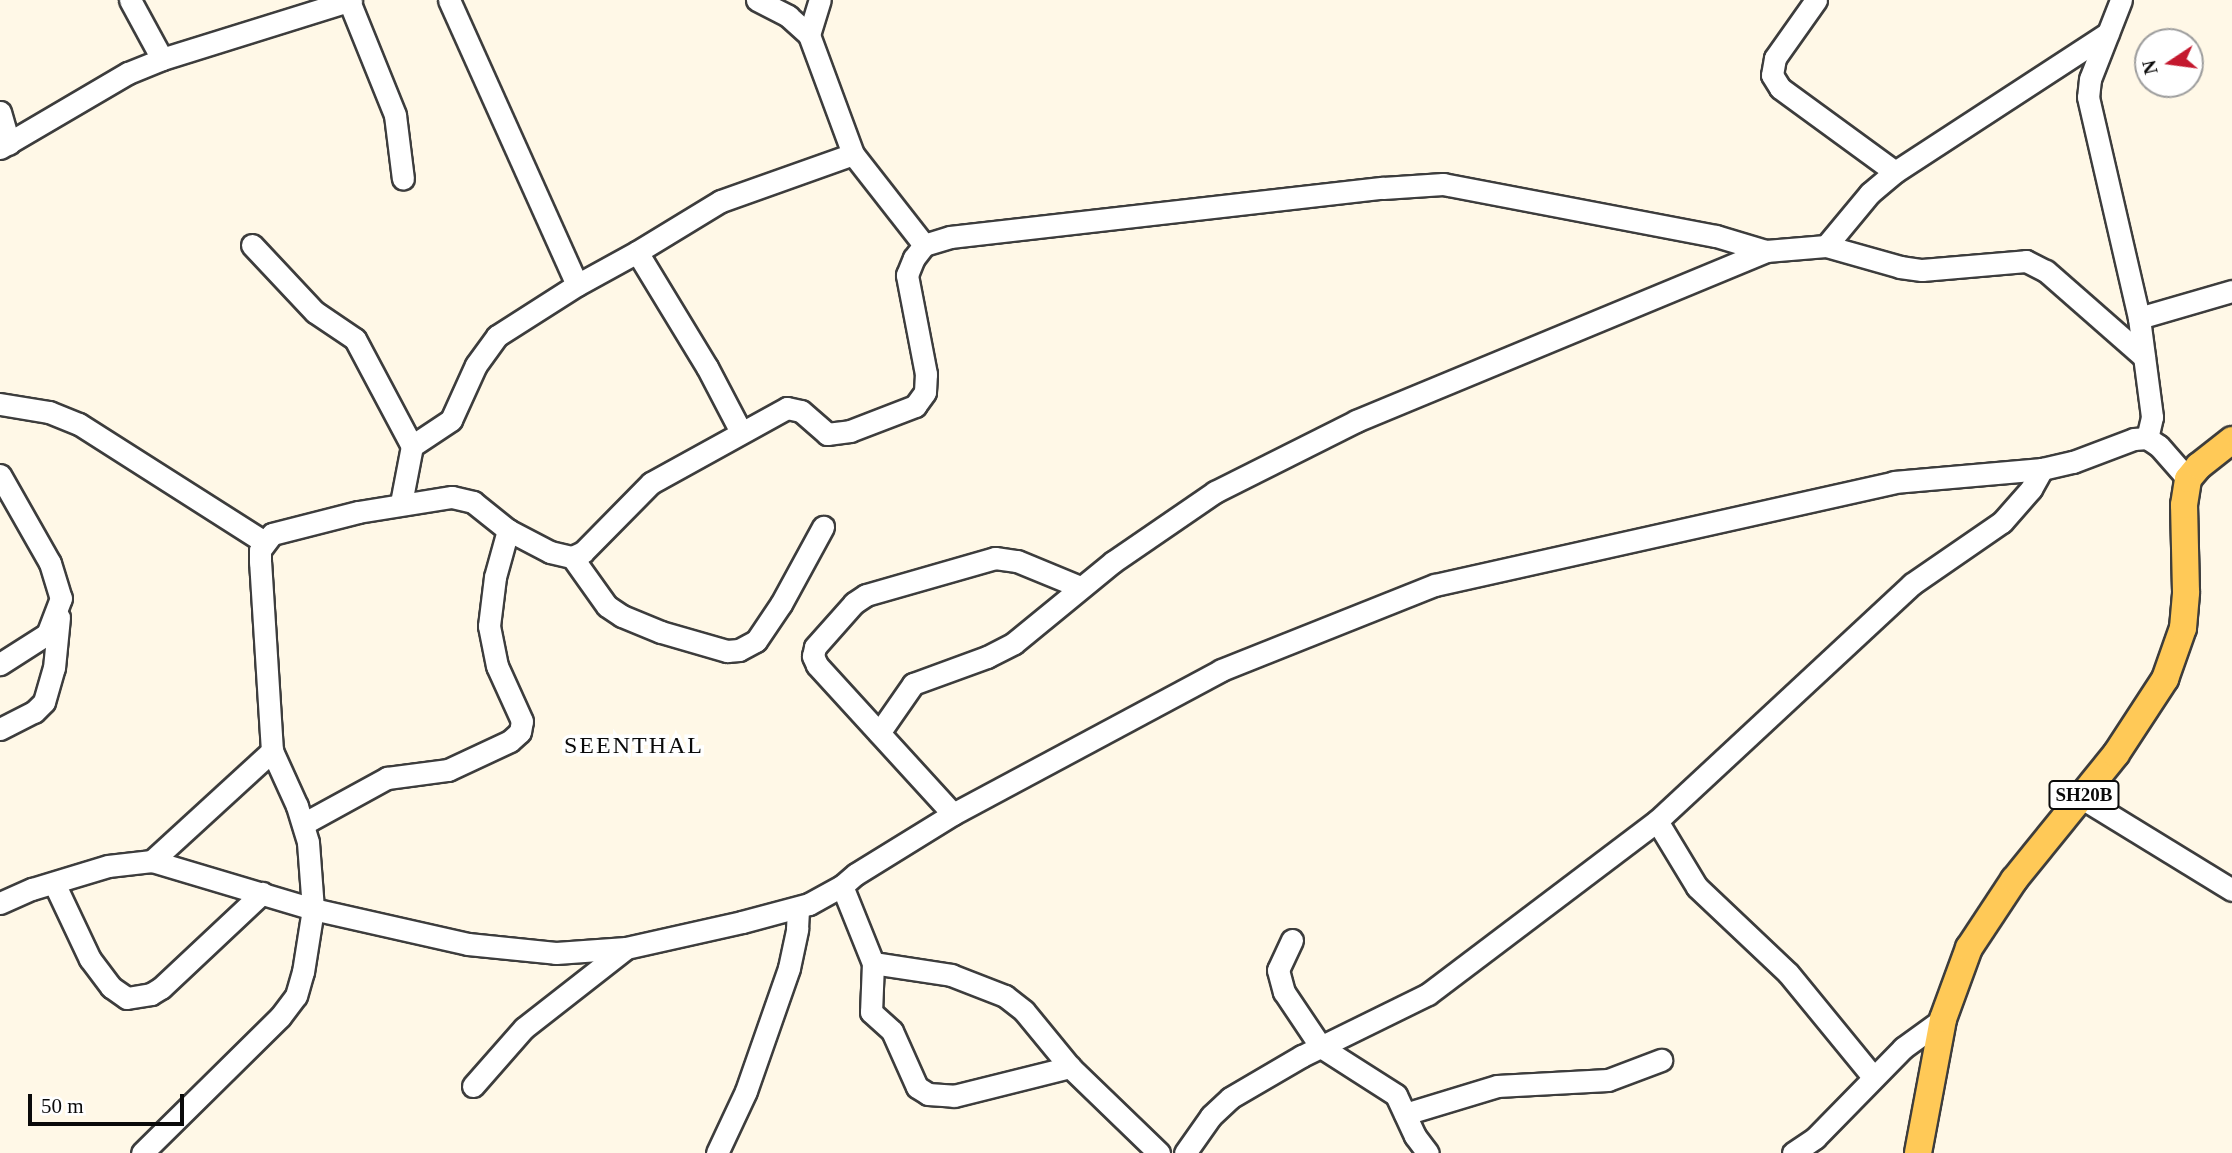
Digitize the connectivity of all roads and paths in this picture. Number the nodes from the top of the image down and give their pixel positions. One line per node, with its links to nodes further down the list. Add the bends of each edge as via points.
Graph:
1 (130, 0): 10 (street)
2 (350, 0): 10 (street); 15 (street, via 395,115)
3 (449, 0): 21 (street)
4 (757, 0): 9 (street, via 788,16)
5 (820, 0): 9 (street)
6 (1816, 0): 14 (street, via 1775,58 1773,75 1780,88)
7 (2121, 0): 8 (street)
8 (2108, 33): 14 (street); 23 (street, via 2090,79 2090,114)
9 (809, 35): 13 (street)
10 (162, 59): 12 (street, via 105,86)
11 (0, 112): 12 (street)
12 (5, 146)
13 (853, 154): 17 (street); 20 (street, via 732,195)
14 (1895, 172): 18 (street, via 1870,193)
15 (403, 179)
16 (252, 245): 29 (street, via 316,312 355,339)
17 (924, 245): 19 (street, via 950,237 1443,184 1716,236); 26 (street, via 907,275 926,374 925,393 915,406 850,431 827,434 801,411 787,408)
18 (1826, 246): 19 (street); 24 (street, via 1922,270 2026,261 2046,271)
19 (1766, 251): 38 (street, via 1356,421 1215,492)
20 (637, 252): 21 (street); 26 (street)
21 (576, 285): 29 (street, via 497,336 475,365 451,420)
22 (2232, 291): 23 (street)
23 (2139, 318): 24 (street)
24 (2144, 357): 27 (street, via 2152,417)
25 (0, 404): 36 (street, via 49,412 79,424)
26 (741, 432): 37 (street, via 651,483 583,552)
27 (2147, 439): 30 (street, via 2134,439); 32 (street, via 2160,446)
28 (2232, 440): 32 (main road)
29 (412, 446): 33 (street)
30 (2042, 469): 45 (street, via 1894,482 1435,585 1221,670); 46 (street, via 2002,522 1912,584)
31 (0, 475): 39 (street, via 50,563)
32 (2188, 480): 44 (main road, SH20B, via 2183,547 2186,592 2183,628 2175,652 2165,679)
33 (401, 503): 35 (street, via 463,498); 36 (street, via 281,530)
34 (822, 527): 37 (street, via 756,641 738,650 661,632 622,616 607,606)
35 (508, 530): 37 (street, via 550,552); 47 (street, via 495,577 489,626 497,666 522,721 520,732 448,770 387,778)
36 (264, 542): 43 (street, via 260,562)
37 (572, 557)
38 (1080, 587): 42 (street, via 1014,643 913,684); 42 (street, via 1017,561 995,558 878,589 854,603 821,638 813,656)
39 (60, 608): 40 (street, via 40,641); 41 (street, via 54,668 44,702)
40 (0, 664)
41 (0, 729)
42 (879, 733): 45 (street)
43 (272, 751): 47 (street); 48 (street)
44 (2082, 798): 51 (street); 59 (main road, SH20B, via 2014,880 1976,935)
45 (953, 814): 50 (street)
46 (1657, 821): 60 (street, via 1429,994); 63 (street, via 1697,887 1788,972)
47 (303, 824): 55 (street)
48 (152, 862): 49 (street, via 108,866); 52 (street)
49 (54, 883): 52 (street, via 90,959 111,987 127,998 160,988); 53 (street)
50 (842, 886): 54 (street); 58 (street)
51 (2232, 890)
52 (262, 893): 55 (street)
53 (0, 903)
54 (798, 908): 57 (street); 68 (street, via 789,968 746,1091)
55 (313, 909): 57 (street, via 468,944 556,953); 67 (street, via 296,996)
56 (1292, 940): 60 (street, via 1280,963 1279,980)
57 (626, 948): 64 (street, via 524,1028)
58 (873, 963): 62 (street, via 951,975 1005,996 1042,1030); 62 (street, via 871,1012 892,1031 917,1087 928,1094 954,1096)
59 (1943, 1019): 63 (street); 66 (main road, SH20B)
60 (1321, 1047): 65 (street, via 1389,1089); 70 (street, via 1230,1098)
61 (1661, 1060): 65 (street, via 1608,1080 1497,1086)
62 (1070, 1067): 69 (street)
63 (1873, 1077): 72 (street, via 1815,1138)
64 (472, 1086)
65 (1405, 1114): 71 (street)
66 (1920, 1152)
67 (142, 1153)
68 (717, 1153)
69 (1160, 1153)
70 (1185, 1153)
71 (1428, 1153)
72 (1793, 1153)

